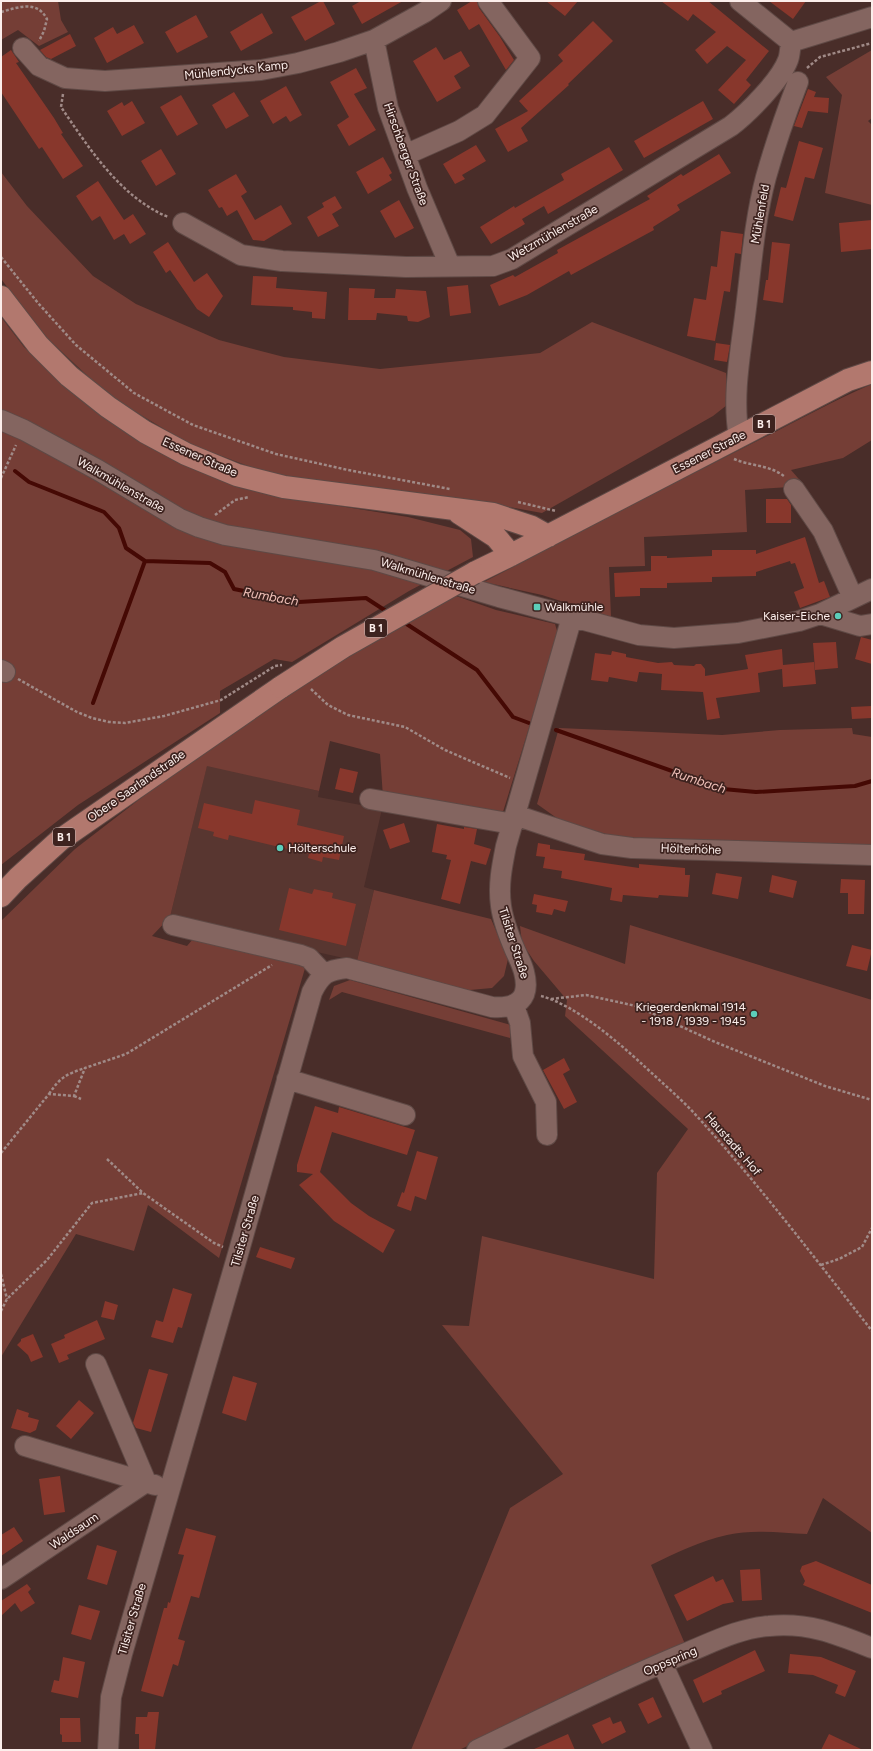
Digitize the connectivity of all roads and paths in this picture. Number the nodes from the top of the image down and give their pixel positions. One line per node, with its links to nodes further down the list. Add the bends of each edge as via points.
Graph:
1 (441, 1): 7 (street, Mühlendycks Kamp)
2 (488, 1): 13 (street, via 530,58 486,114 459,131)
3 (740, 1): 8 (street)
4 (1, 12): 6 (path, via 21,6 38,7 47,19)
5 (872, 17): 8 (street)
6 (44, 31)
7 (374, 40): 11 (street, Mühlendycks Kamp, via 340,52 262,70 105,82); 13 (street, Hirschberger Straße, via 388,108)
8 (791, 42): 16 (street, Wetzmühlenstraße, via 788,60 781,72 746,115 731,126 512,259 492,266)
9 (872, 43): 12 (path, via 820,57 805,69)
10 (23, 48): 11 (street, Mühlendycks Kamp, via 39,66)
11 (65, 78): 14 (path, via 61,107 94,153 124,187 153,211)
12 (798, 82): 20 (street, Mühlenfeld, via 766,178 757,224 737,377 736,421)
13 (405, 155): 16 (street, Hirschberger Straße)
14 (183, 223): 16 (street, Wetzmühlenstraße, via 240,255 282,261 406,267)
15 (1, 257): 26 (path, via 76,345 134,393 193,425 276,454 348,470)
16 (450, 266)
17 (1, 297): 26 (main road, Essener Straße, via 38,345 69,376 145,432 186,454 237,474 284,487)
18 (872, 372): 20 (main road, Essener Straße / B 1, via 848,380)
19 (1, 420): 29 (street, Walkmühlenstraße, via 98,470 180,519)
20 (739, 437): 21 (main road, Essener Straße / B 1)
21 (720, 447): 24 (path, via 730,457 745,464 760,466 783,476); 30 (main road, Essener Straße / B 1)
22 (12, 451): 23 (path)
23 (1, 478)
24 (794, 489): 33 (street, via 823,531)
25 (256, 495): 29 (path, via 235,500)
26 (454, 500): 30 (main road, Essener Straße, via 532,527); 31 (main road, Essener Straße, via 496,537)
27 (517, 502): 28 (path)
28 (561, 512)
29 (199, 527): 35 (street, Walkmühlenstraße, via 224,535 374,560)
30 (548, 536): 31 (main road, Essener Straße / B 1)
31 (511, 555): 37 (main road, Essener Straße / B 1, bridge, via 343,647)
32 (872, 589): 33 (street, Walkmühlenstraße)
33 (853, 598): 34 (street, Walkmühlenstraße)
34 (820, 614): 35 (street, Walkmühlenstraße, via 799,621 738,633 674,638 639,635); 36 (street, via 860,626)
35 (572, 617): 39 (street, Tilsiter Straße)
36 (872, 624)
37 (281, 687): 41 (main road, Obere Saarlandstraße / B 1, via 60,840)
38 (370, 799): 39 (street, Hölterhöhe)
39 (514, 820): 40 (street, Hölterhöhe, via 602,844 632,848); 45 (street, Tilsiter Straße, via 499,887 506,925 527,984 522,1000)
40 (872, 855)
41 (1, 896)
42 (173, 925): 43 (street)
43 (291, 952): 44 (street, via 309,958); 46 (path, via 279,962 126,1054)
44 (324, 974): 45 (street, via 331,970 347,968 492,1007); 47 (street, Tilsiter Straße, via 312,992)
45 (514, 1006): 53 (street, via 520,1023 523,1056 546,1102)
46 (85, 1068): 48 (path, via 65,1075); 49 (path)
47 (287, 1079): 52 (street); 58 (street, Tilsiter Straße)
48 (49, 1094): 49 (path); 54 (path)
49 (74, 1096): 50 (path)
50 (81, 1099)
51 (872, 1100): 59 (path, Haustadts Hof, via 825,1086 715,1042 636,1006 586,995 551,998 586,1019 623,1047 693,1112)
52 (405, 1115)
53 (547, 1134)
54 (1, 1153)
55 (107, 1159): 56 (path)
56 (142, 1193): 58 (path, via 214,1243); 61 (path, via 92,1203 47,1260)
57 (872, 1228): 59 (path, via 862,1247)
58 (238, 1254): 67 (street, Tilsiter Straße)
59 (821, 1265): 63 (path, Haustadts Hof)
60 (1, 1274): 61 (path)
61 (7, 1299): 62 (path)
62 (1, 1311)
63 (872, 1331)
64 (96, 1364): 66 (street)
65 (25, 1446): 66 (street)
66 (146, 1482): 67 (street); 68 (street, Waldsaum)
67 (170, 1490): 72 (street, Tilsiter Straße, via 111,1697)
68 (1, 1579)
69 (872, 1648): 70 (street, Oppspring, via 830,1631 798,1626 769,1626 739,1631)
70 (662, 1663): 71 (street, Oppspring); 74 (street)
71 (503, 1744): 73 (street, Oppspring)
72 (108, 1750)
73 (477, 1750)
74 (702, 1750)

